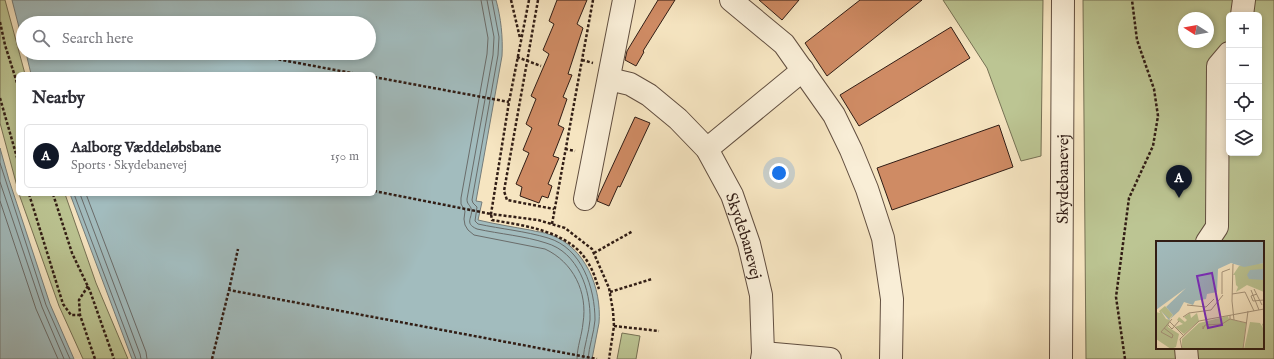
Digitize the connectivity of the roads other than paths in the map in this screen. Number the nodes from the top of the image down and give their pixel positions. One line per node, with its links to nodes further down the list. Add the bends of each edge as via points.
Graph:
1 (624, 0): 8 (street)
2 (731, 0): 7 (street, via 784,44)
3 (1063, 0): 16 (street, Skydebanevej)
4 (1244, 0): 5 (street)
5 (1242, 12)
6 (1226, 57): 11 (street, via 1218,66 1217,227)
7 (803, 70): 9 (street); 15 (street, via 838,121 867,189 883,238 892,299)
8 (609, 79): 9 (street, Skydebanevej, via 630,84 649,96 678,119); 10 (street)
9 (707, 149): 13 (street, Skydebanevej, via 732,195 749,244 761,295)
10 (585, 199)
11 (1208, 241)
12 (1186, 349): 17 (street)
13 (762, 356): 14 (street, Skydebanevej)
14 (830, 359)
15 (891, 359)
16 (1061, 359)
17 (1187, 359)

